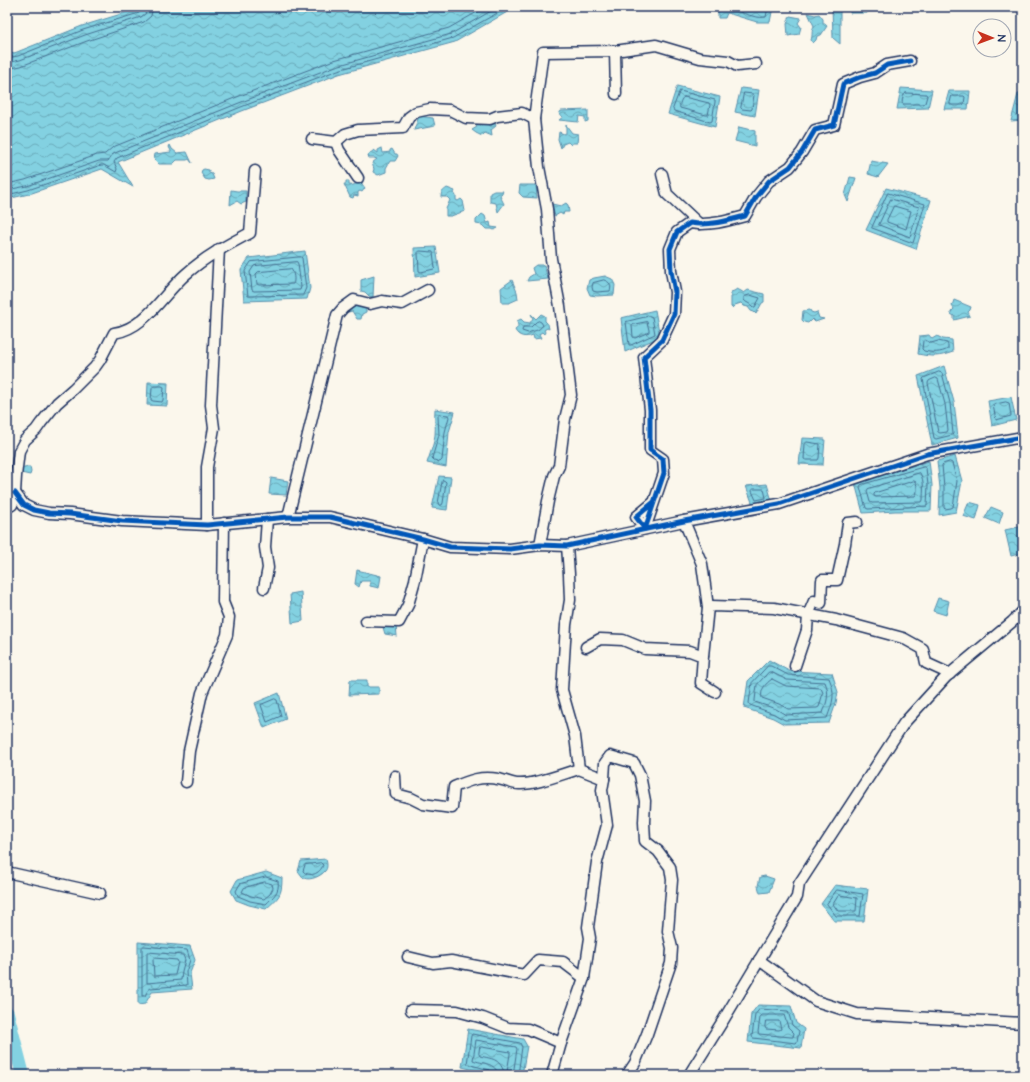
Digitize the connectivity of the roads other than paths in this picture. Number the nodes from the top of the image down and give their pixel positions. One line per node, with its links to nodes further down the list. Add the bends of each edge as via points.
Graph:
1 (615, 51): 3 (street, via 656,45 700,58 728,60 737,66); 4 (street); 5 (street, via 543,52)
2 (910, 61): 11 (street, via 887,65 875,73 843,84 834,125 815,130 790,167 769,181 756,197 746,216 721,223)
3 (756, 64)
4 (616, 94)
5 (534, 119): 7 (street, via 522,113 490,119 466,118 450,110 430,109 416,112 409,117 403,128 358,130 345,134); 25 (street, via 571,395 564,418 559,466 554,476)
6 (312, 139): 7 (street)
7 (336, 142): 10 (street)
8 (255, 171): 12 (street, via 250,233)
9 (662, 174): 11 (street, via 667,194)
10 (358, 178)
11 (699, 224): 23 (street, via 690,223 678,232 670,249 675,292 674,314 662,340 644,357 650,410 650,450 663,459 664,473)
12 (219, 249): 15 (street, via 186,275 144,320 114,333 95,367 25,440 19,451); 22 (street, via 211,405 214,428 207,467)
13 (428, 290): 17 (street, via 402,304 370,304 354,300 337,315)
14 (1023, 437): 19 (street, via 927,454 779,504)
15 (15, 493): 16 (street, via 12,505); 22 (street, via 24,505 49,513 122,521)
16 (7, 507)
17 (288, 517): 18 (street); 24 (street, via 330,517)
18 (267, 519): 21 (street); 27 (street, via 265,547 268,568)
19 (684, 521): 23 (street); 28 (street, via 702,564)
20 (857, 522): 30 (street, via 848,523 837,580 822,580 821,603 814,601)
21 (224, 523): 22 (street); 39 (street, via 223,602 229,617 227,635 202,693 189,751)
22 (207, 525)
23 (645, 529): 26 (street)
24 (423, 539): 25 (street, via 450,547 510,548); 31 (street, via 408,605 399,622)
25 (540, 545): 26 (street)
26 (567, 546): 37 (street, via 570,600 562,690 575,736)
27 (264, 588)
28 (708, 607): 30 (street, via 774,608); 33 (street)
29 (1023, 611): 35 (street)
30 (808, 615): 34 (street, via 807,630 798,634); 35 (street, via 903,638 924,649 926,663)
31 (366, 621)
32 (586, 647): 33 (street, via 600,639 623,640 645,650 690,651)
33 (703, 656): 36 (street, via 701,683)
34 (792, 666)
35 (950, 674): 44 (street, via 904,722 799,884 797,897)
36 (715, 692)
37 (579, 769): 38 (street); 40 (street, via 519,784 482,778 465,782 454,787 452,808 423,804 396,794 395,776)
38 (604, 779): 45 (street, via 602,790 607,825 597,862); 50 (street, via 604,762 610,756 634,763 640,775 646,801 645,841 658,851 670,867 672,880 668,931 672,948 671,963 647,1034)
39 (186, 782)
40 (394, 786)
41 (7, 871): 42 (street)
42 (100, 893)
43 (408, 957): 45 (street, via 433,963 451,961 524,975 538,960 563,962)
44 (760, 960): 47 (street, via 816,1001 857,1014); 51 (street)
45 (584, 978): 48 (street)
46 (410, 1010): 48 (street, via 457,1011 508,1028 528,1029)
47 (1023, 1023)
48 (561, 1043): 49 (street)
49 (552, 1075)
50 (628, 1075)
51 (689, 1075)

